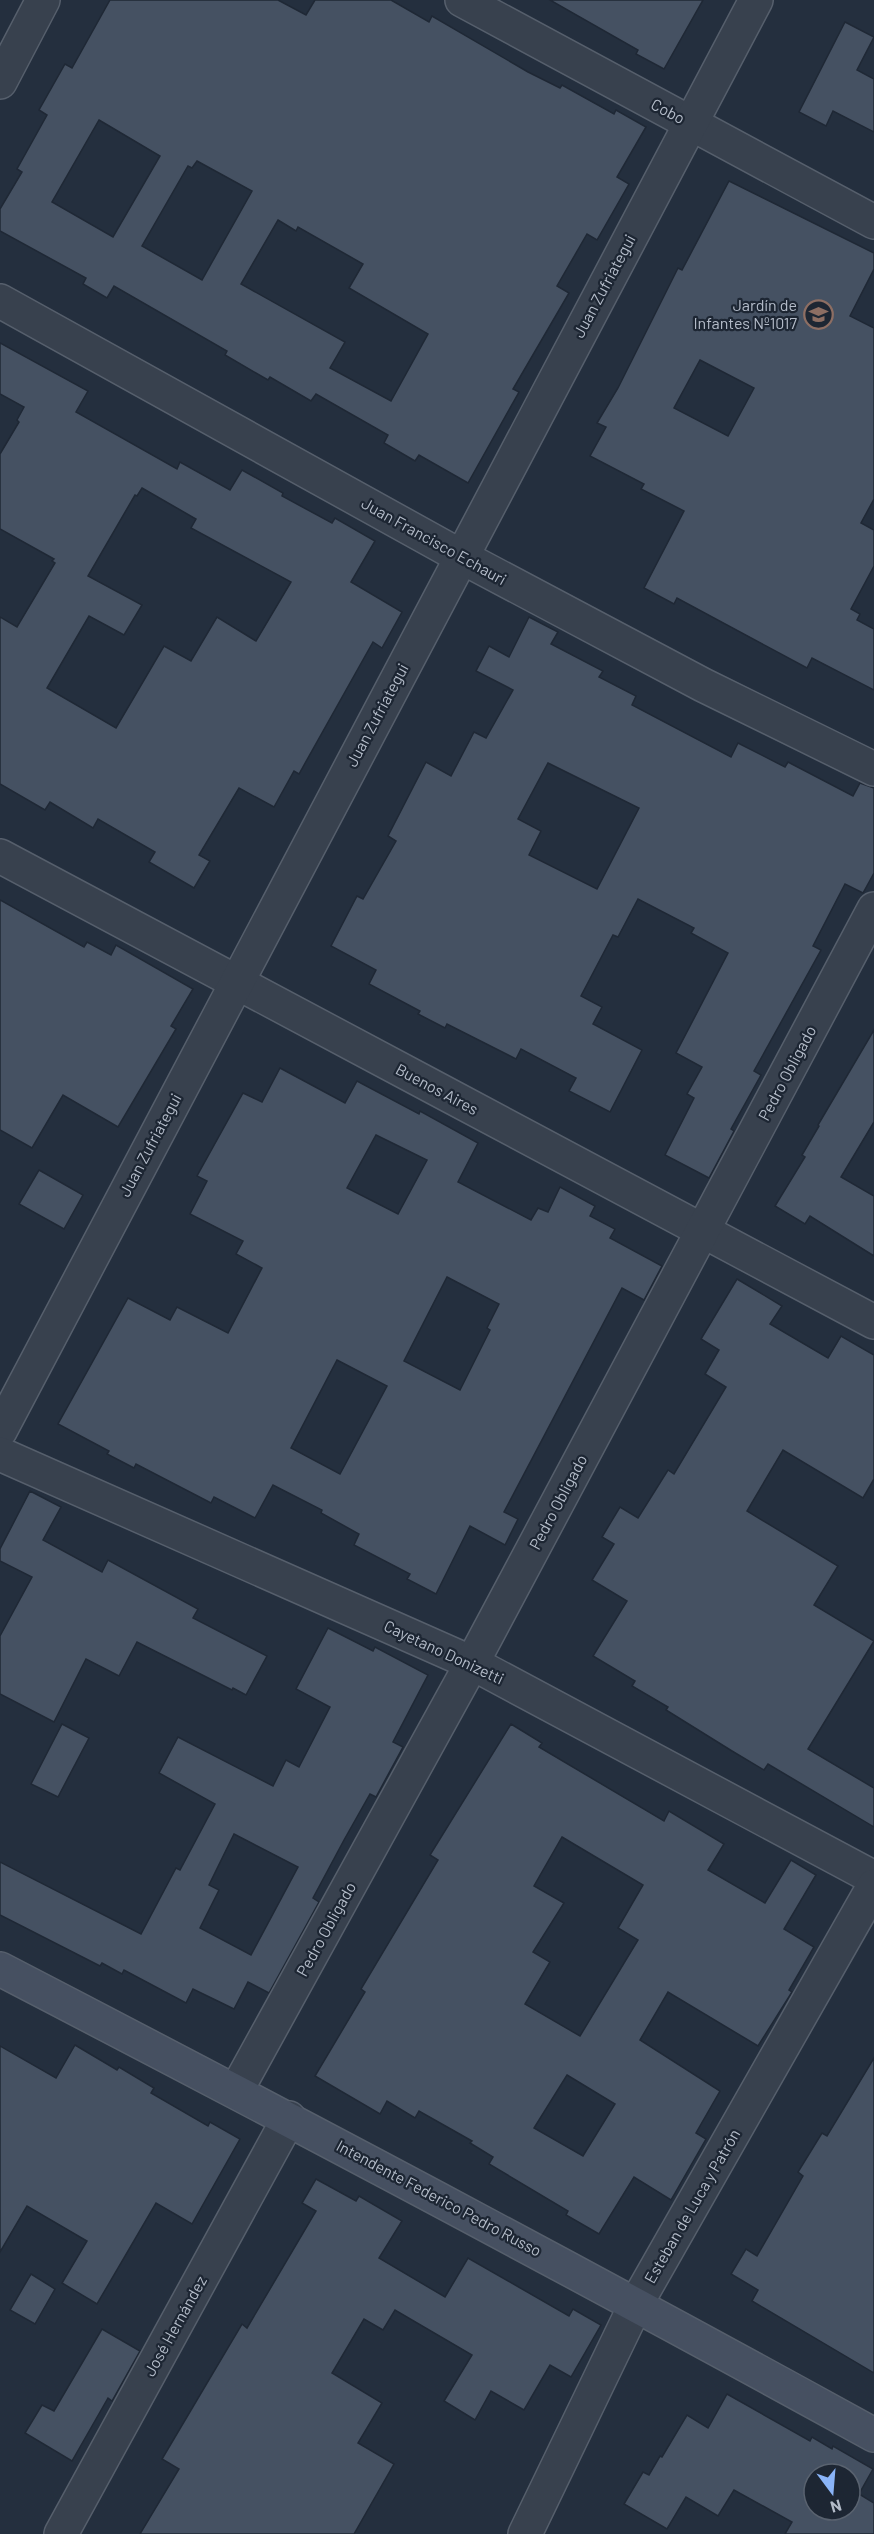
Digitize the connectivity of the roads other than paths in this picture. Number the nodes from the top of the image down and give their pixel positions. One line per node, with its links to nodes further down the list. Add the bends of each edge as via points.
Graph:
1 (44, 0): 4 (street)
2 (462, 0): 5 (street, Cobo)
3 (756, 0): 5 (street, Juan Zufriategui)
4 (0, 82)
5 (691, 123): 6 (street, Cobo); 8 (street, Juan Zufriategui)
6 (874, 222)
7 (0, 302): 8 (street, Juan Francisco Echauri)
8 (460, 556): 9 (street, Juan Francisco Echauri, via 703,685); 12 (street, Juan Zufriategui)
9 (874, 769)
10 (0, 856): 12 (street, Buenos Aires)
11 (874, 909): 13 (street, Pedro Obligado)
12 (235, 983): 13 (street, Buenos Aires); 15 (street, Juan Zufriategui)
13 (704, 1230): 14 (street, Buenos Aires); 17 (street, Pedro Obligado)
14 (874, 1322)
15 (0, 1431)
16 (0, 1454): 17 (street, Cayetano Donizetti)
17 (472, 1663): 18 (street, Cayetano Donizetti); 21 (street, Pedro Obligado)
18 (874, 1878)
19 (874, 1886): 23 (street, Esteban de Luca y Patrón)
20 (0, 1968): 21 (street, Intendente Federico Pedro Russo)
21 (236, 2091): 22 (street, Intendente Federico Pedro Russo)
22 (289, 2118): 23 (street, Intendente Federico Pedro Russo); 25 (street, José Hernández)
23 (636, 2304): 24 (street, Intendente Federico Pedro Russo); 26 (street, Esteban de Luca y Patrón)
24 (874, 2435)
25 (61, 2534)
26 (525, 2534)

